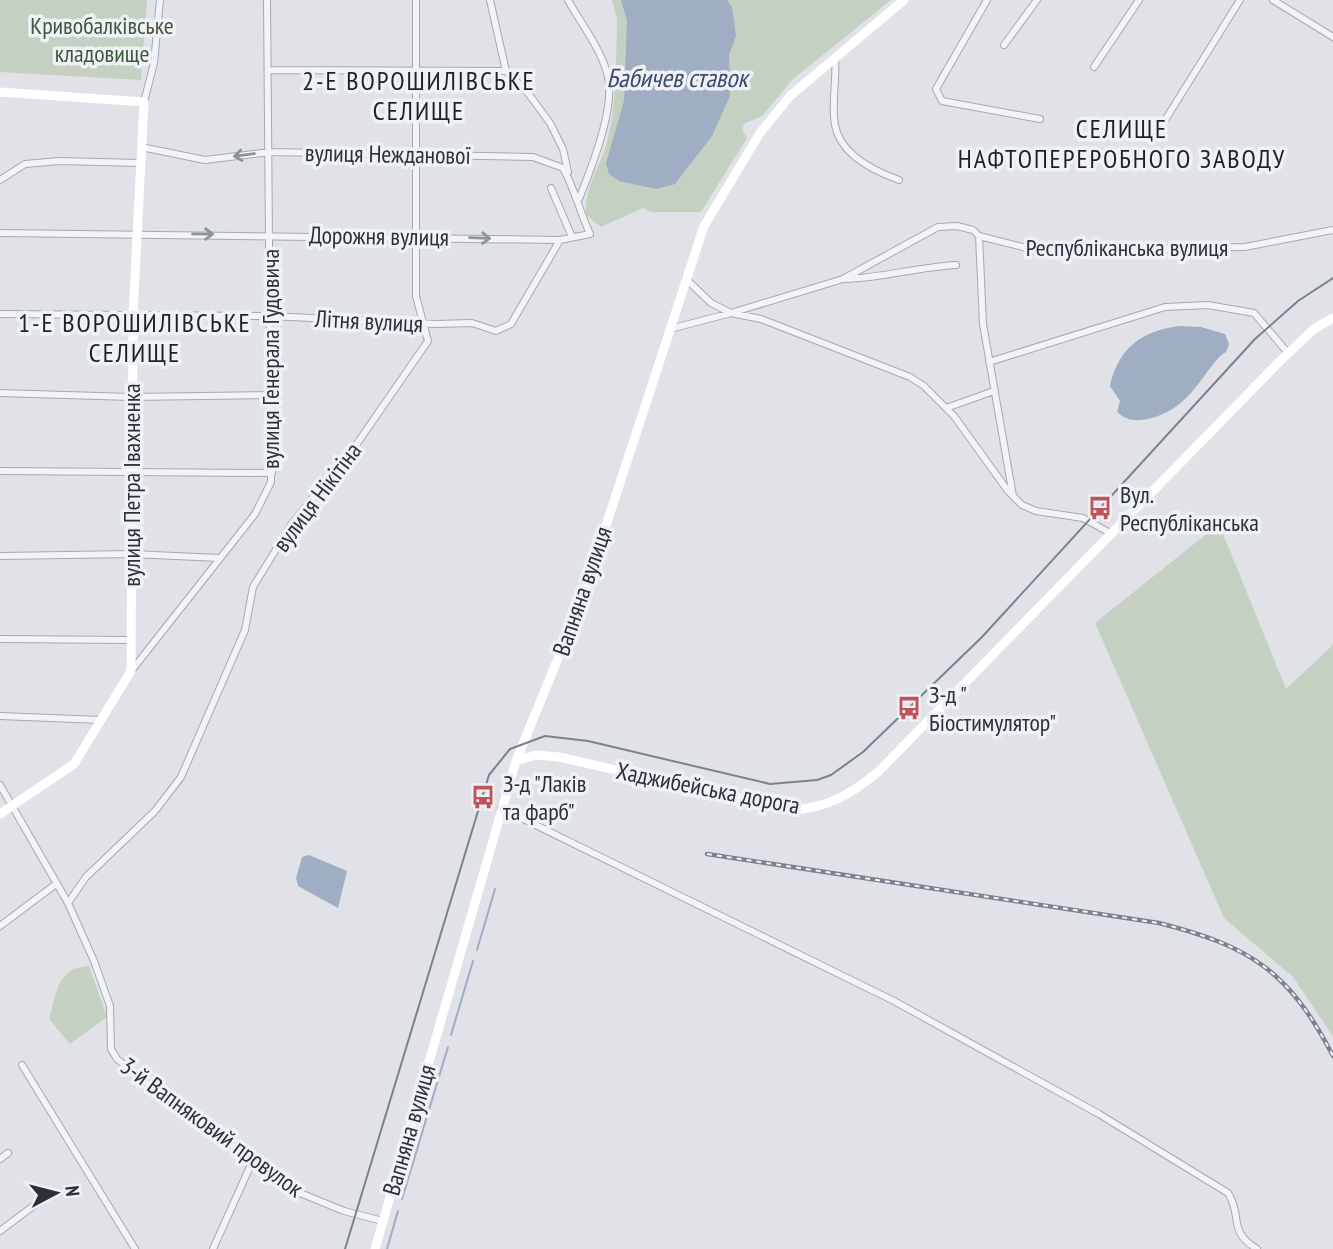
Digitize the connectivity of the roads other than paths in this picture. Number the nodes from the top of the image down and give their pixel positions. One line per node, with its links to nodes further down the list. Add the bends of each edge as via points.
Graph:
1 (160, 0): 20 (street)
2 (267, 0): 16 (street, вулиця Генерала Гудовича)
3 (416, 0): 18 (street, вулиця Нікітіна)
4 (490, 0): 17 (street)
5 (568, 0): 31 (street, via 609,83 603,125)
6 (904, 0): 14 (street, Вапняна вулиця)
7 (987, 0): 21 (street, via 936,89 942,101)
8 (1037, 0): 13 (street)
9 (1139, 0): 15 (street)
10 (1240, 0): 22 (street, via 1162,125 1154,130)
11 (1273, 0): 12 (street)
12 (1333, 37)
13 (1004, 45)
14 (835, 57): 29 (street, via 835,127 848,150 875,171); 42 (street, Вапняна вулиця, via 790,96 760,133 704,226)
15 (1094, 67)
16 (268, 71): 18 (street); 24 (street, вулиця Генерала Гудовича)
17 (506, 71): 18 (street); 27 (street, via 550,123 563,149)
18 (416, 72): 25 (street, вулиця Нікітіна)
19 (0, 92): 20 (street)
20 (145, 102): 23 (street, вулиця Петра Івахненка)
21 (1040, 119)
22 (1119, 130)
23 (141, 147): 24 (street, вулиця Нежданової, one-way to 23, via 205,160); 26 (street, вулиця Петра Івахненка)
24 (270, 152): 25 (street, вулиця Нежданової); 35 (street, вулиця Генерала Гудовича)
25 (417, 153): 27 (street, вулиця Нежданової, via 533,157 563,169); 37 (street, вулиця Нікітіна)
26 (140, 163): 28 (street, via 25,164); 34 (street, вулиця Петра Івахненка)
27 (568, 178): 31 (street, вулиця Нежданової)
28 (0, 180)
29 (899, 180)
30 (551, 188): 39 (street)
31 (579, 199): 36 (street, вулиця Нежданової)
32 (1333, 230): 38 (street, Республіканська вулиця, via 1245,247 1052,251)
33 (0, 233): 34 (street, Дорожня вулиця)
34 (135, 233): 35 (street, Дорожня вулиця, one-way to 35); 46 (street, вулиця Петра Івахненка)
35 (270, 234): 37 (street, Дорожня вулиця); 47 (street, вулиця Генерала Гудовича)
36 (590, 234): 39 (street, Дорожня вулиця)
37 (416, 236): 40 (street, Дорожня вулиця, one-way to 40); 49 (street, вулиця Нікітіна, via 416,296)
38 (979, 236): 43 (street, Республіканська вулиця, via 957,226 938,227); 52 (street, via 979,284)
39 (572, 237): 40 (street, Дорожня вулиця)
40 (560, 240): 49 (street, Літня вулиця, via 506,328 496,331 472,323)
41 (956, 265): 43 (street)
42 (686, 279): 44 (street, via 711,303); 50 (street, Вапняна вулиця)
43 (843, 279): 44 (street, Республіканська вулиця)
44 (732, 313): 50 (street, Республіканська вулиця); 57 (street, via 761,319 910,377)
45 (0, 314): 46 (street, Літня вулиця)
46 (133, 315): 47 (street, Літня вулиця); 56 (street, вулиця Петра Івахненка)
47 (270, 316): 49 (street, Літня вулиця); 55 (street, вулиця Генерала Гудовича)
48 (1333, 318): 51 (street, Хаджибейська дорога)
49 (423, 323): 77 (street, вулиця Нікітіна, via 429,337 425,346 336,474 291,525 253,587 245,630 181,777 155,811 86,877)
50 (668, 330): 71 (street, Вапняна вулиця, via 581,602)
51 (1288, 353): 52 (street, via 1254,313 1208,305 1165,307); 62 (street, Хаджибейська дорога)
52 (989, 362): 53 (street)
53 (994, 391): 57 (street); 61 (street)
54 (0, 393): 56 (street)
55 (273, 395): 56 (street); 60 (street, вулиця Генерала Гудовича)
56 (131, 397): 59 (street, вулиця Петра Івахненка)
57 (946, 408): 61 (street)
58 (0, 471): 59 (street)
59 (131, 473): 60 (street); 63 (street, вулиця Петра Івахненка)
60 (272, 473): 65 (street, вулиця Генерала Гудовича, via 262,504)
61 (1013, 496): 62 (street, via 1028,509 1074,516)
62 (1111, 533): 71 (street, Хаджибейська дорога, via 879,771 859,789 818,808 792,810 559,757 536,755)
63 (132, 554): 64 (street); 65 (street); 67 (street, вулиця Петра Івахненка)
64 (0, 556)
65 (219, 558): 68 (street, вулиця Генерала Гудовича)
66 (0, 639): 67 (street)
67 (130, 640): 68 (street, вулиця Петра Івахненка)
68 (131, 671): 70 (street)
69 (0, 716): 70 (street)
70 (102, 720): 73 (street, via 68,770)
71 (516, 761): 74 (street, Вапняна вулиця)
72 (0, 785): 73 (street)
73 (13, 806): 75 (street); 76 (street)
74 (501, 807): 84 (street, Вапняна вулиця); 89 (street, via 894,1001 1099,1114 1228,1194 1238,1231)
75 (0, 814)
76 (56, 884): 77 (street); 78 (street)
77 (68, 904): 82 (street, 3-й Вапняковий провулок, via 110,1006 111,1049 117,1059)
78 (0, 926)
79 (22, 1065): 86 (street)
80 (8, 1153): 81 (street)
81 (0, 1159)
82 (253, 1160): 84 (street, 3-й Вапняковий провулок, via 313,1201); 87 (street)
83 (44, 1198): 85 (street)
84 (383, 1221): 88 (street, Вапняна вулиця)
85 (0, 1231)
86 (135, 1249)
87 (213, 1249)
88 (375, 1249)
89 (1257, 1249)

